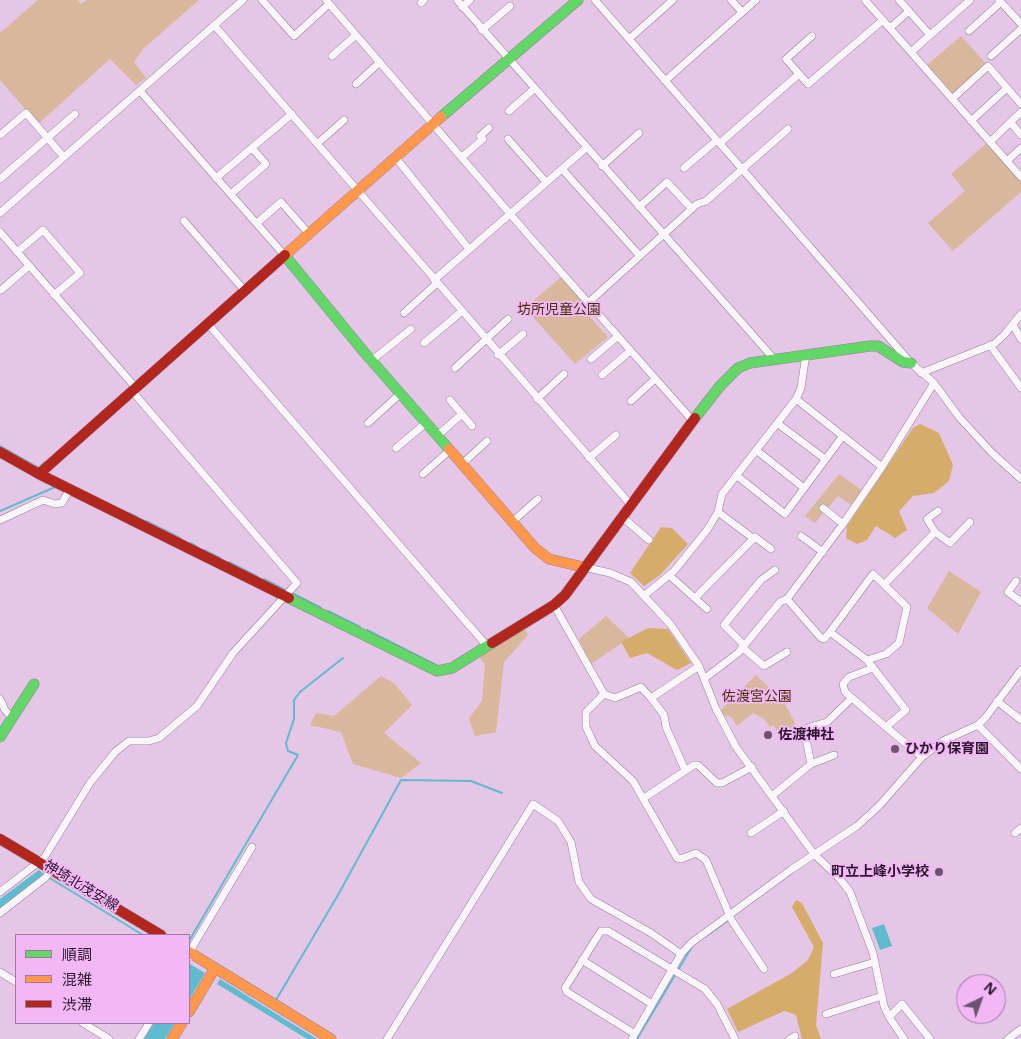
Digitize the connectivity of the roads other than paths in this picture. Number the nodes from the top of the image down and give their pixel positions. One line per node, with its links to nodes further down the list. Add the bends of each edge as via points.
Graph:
1 (243, 0): 21 (street)
2 (262, 0): 14 (street, via 294,36)
3 (457, 0): 16 (street)
4 (470, 0): 16 (street)
5 (578, 0): 33 (street)
6 (595, 0): 29 (street)
7 (673, 0): 29 (street)
8 (731, 0): 18 (street)
9 (756, 0): 18 (street)
10 (865, 0): 19 (street)
11 (900, 0): 17 (street)
12 (970, 0): 27 (street)
13 (1000, 1): 20 (street); 25 (street)
14 (327, 2): 26 (street)
15 (510, 6): 24 (street)
16 (462, 7): 24 (street)
17 (909, 11): 22 (street); 27 (street)
18 (742, 12): 36 (street)
19 (883, 20): 22 (street); 35 (street, via 808,84)
20 (1021, 24)
21 (214, 25): 40 (street); 46 (street)
22 (890, 28): 30 (street)
23 (1021, 29): 32 (street)
24 (482, 30): 33 (street)
25 (969, 31)
26 (356, 35): 31 (street); 34 (street)
27 (930, 35): 30 (street)
28 (812, 36): 35 (street, via 786,59)
29 (629, 39): 36 (street)
30 (911, 52): 41 (street)
31 (332, 56)
32 (991, 56)
33 (509, 60): 39 (street); 50 (street)
34 (380, 62): 37 (street); 50 (street)
35 (799, 74): 58 (street)
36 (665, 81): 58 (street)
37 (356, 84)
38 (1007, 88): 41 (street, via 988,66); 42 (street); 48 (street)
39 (534, 89): 43 (street); 62 (street)
40 (140, 91): 64 (street); 73 (street)
41 (952, 99): 48 (street)
42 (1021, 104)
43 (509, 111)
44 (1021, 112): 49 (street)
45 (75, 114): 56 (street)
46 (292, 114): 60 (street); 61 (street)
47 (344, 120): 60 (street)
48 (971, 121): 59 (street)
49 (1011, 123): 55 (street); 59 (street)
50 (434, 124): 65 (street); 66 (street)
51 (490, 128): 65 (street, via 480,136 483,140)
52 (788, 129): 70 (street)
53 (639, 133): 68 (street)
54 (0, 135): 56 (street, via 26,113)
55 (1021, 135)
56 (48, 138): 64 (street); 74 (street)
57 (508, 139): 75 (street)
58 (718, 141): 69 (street); 70 (street)
59 (990, 142): 67 (street)
60 (318, 143): 76 (street)
61 (252, 148): 73 (street); 77 (street, via 266,164)
62 (586, 148): 68 (street); 71 (street)
63 (1021, 148): 67 (street)
64 (63, 156): 80 (street)
65 (462, 157): 81 (street)
66 (396, 158): 76 (street); 87 (street)
67 (1007, 161): 72 (street)
68 (602, 166): 78 (street)
69 (684, 168)
70 (742, 168): 79 (street, via 706,201); 116 (street)
71 (562, 169): 75 (street); 89 (street)
72 (1021, 177)
73 (216, 178): 77 (street)
74 (0, 179)
75 (546, 182): 81 (street)
76 (359, 191): 85 (street); 92 (street)
77 (231, 194): 83 (street)
78 (640, 208): 79 (street, via 667,182); 86 (street)
79 (692, 209): 86 (street)
80 (0, 212)
81 (510, 214): 87 (street); 96 (street)
82 (184, 221): 94 (street)
83 (256, 223): 85 (street, via 281,202); 90 (street)
84 (0, 232): 88 (street)
85 (310, 235): 90 (street)
86 (664, 235): 89 (street); 114 (street)
87 (469, 249): 92 (street)
88 (17, 252): 91 (street); 95 (street, via 43,230 80,273)
89 (640, 256): 96 (street)
90 (286, 257): 94 (street); 115 (street)
91 (30, 266): 93 (street); 95 (street)
92 (435, 281): 97 (street); 98 (street)
93 (1, 290)
94 (245, 291): 101 (street)
95 (54, 295): 124 (street)
96 (588, 303): 105 (street)
97 (461, 312): 107 (street); 108 (street)
98 (404, 313)
99 (1021, 314): 102 (street)
100 (508, 318): 107 (street)
101 (208, 324): 124 (street); 183 (street)
102 (1013, 325): 106 (street); 109 (street, via 1000,340)
103 (411, 329): 115 (street)
104 (523, 334): 112 (street)
105 (617, 337): 110 (street); 113 (street)
106 (1021, 339)
107 (486, 341): 112 (street); 117 (street)
108 (424, 343)
109 (990, 345): 118 (street); 123 (street)
110 (630, 351): 120 (street); 121 (street)
111 (806, 354): 114 (street); 116 (street, via 878,346); 127 (street)
112 (498, 355): 126 (street)
113 (591, 359)
114 (774, 359): 131 (street, via 738,368 724,380)
115 (371, 361): 125 (street)
116 (910, 364): 118 (street)
117 (455, 368)
118 (921, 373): 122 (street)
119 (564, 374): 126 (street)
120 (602, 375)
121 (655, 379): 129 (street); 131 (street)
122 (934, 383): 147 (street); 151 (street, via 959,417)
123 (1021, 388)
124 (134, 389): 148 (street); 176 (street, via 297,583)
125 (400, 394): 133 (street); 134 (street)
126 (537, 399): 144 (street)
127 (796, 399): 132 (street); 138 (street)
128 (450, 400): 130 (street)
129 (631, 400)
130 (462, 414): 135 (street); 137 (street)
131 (693, 421): 155 (street)
132 (777, 422): 142 (street); 145 (street)
133 (368, 423)
134 (426, 423): 137 (street); 140 (street)
135 (472, 426)
136 (616, 435): 144 (street)
137 (437, 436): 141 (street)
138 (842, 436): 145 (street); 147 (street)
139 (487, 441): 146 (street)
140 (396, 448)
141 (450, 450): 146 (street); 149 (street)
142 (756, 450): 150 (street); 152 (street)
143 (0, 452): 148 (street)
144 (589, 458): 155 (street)
145 (825, 459): 152 (street)
146 (462, 464): 161 (street)
147 (882, 467): 163 (street)
148 (39, 474): 153 (street)
149 (424, 474)
150 (736, 475): 152 (street, via 785,514); 158 (street, via 722,494)
151 (1021, 479)
152 (804, 488)
153 (70, 490): 160 (street, via 62,503 43,500); 176 (street)
154 (538, 499): 161 (street)
155 (630, 504): 159 (street)
156 (823, 508): 163 (street)
157 (938, 511): 164 (street, via 927,519)
158 (718, 512): 166 (street); 172 (street)
159 (621, 516): 167 (street); 170 (street)
160 (0, 520)
161 (512, 522): 170 (street, via 549,559)
162 (970, 522): 164 (street, via 950,543)
163 (843, 524): 169 (street)
164 (936, 532): 174 (street)
165 (801, 536): 169 (street)
166 (754, 539): 168 (street, via 756,537); 177 (street)
167 (649, 540)
168 (771, 549)
169 (823, 552): 178 (street)
170 (583, 567): 175 (street, via 610,572 631,582); 180 (street, via 565,595)
171 (775, 570): 184 (street, via 761,580 724,625)
172 (669, 575): 175 (street); 177 (street)
173 (1016, 582): 179 (street, via 1008,592)
174 (885, 584): 182 (street, via 873,574); 186 (street, via 908,607 899,643 886,654)
175 (645, 595): 187 (street)
176 (285, 596): 183 (street, via 437,671 452,668); 215 (street, via 233,653 197,706 159,738 128,741 115,752 90,783)
177 (695, 598): 181 (street)
178 (787, 599): 182 (street, via 820,638 824,639); 184 (street, via 780,602)
179 (1021, 602)
180 (554, 605): 183 (street); 192 (street)
181 (708, 609)
182 (830, 632): 186 (street)
183 (487, 646)
184 (743, 646): 185 (street, via 764,666); 190 (street)
185 (787, 652)
186 (867, 660): 188 (street)
187 (699, 666): 190 (street); 193 (street)
188 (873, 668): 194 (street, via 849,677 843,684 844,692); 200 (street, via 906,710)
189 (1021, 670): 196 (street)
190 (705, 678): 205 (street, via 736,747)
191 (34, 684): 197 (street)
192 (604, 694): 193 (street, via 615,698 641,687); 209 (street, via 586,712 586,727 595,746 633,781)
193 (651, 698): 207 (street, via 664,715 666,727)
194 (852, 698): 200 (street); 204 (street, via 827,722 804,729)
195 (0, 699): 197 (street)
196 (997, 701): 198 (street); 199 (street)
197 (13, 719): 201 (street)
198 (1021, 720)
199 (978, 725): 203 (street, via 943,741); 206 (street)
200 (886, 727): 203 (street)
201 (0, 737)
202 (834, 755): 204 (street)
203 (922, 757): 214 (street, via 857,826)
204 (811, 764): 208 (street)
205 (752, 767): 207 (street, via 722,783 717,783 698,765); 208 (street)
206 (1021, 769)
207 (686, 770): 209 (street)
208 (773, 795): 210 (street)
209 (644, 798): 219 (street, via 677,858 696,853 706,860)
210 (784, 811): 211 (street); 214 (street)
211 (752, 833)
212 (0, 839): 215 (street, 神埼北茂安線)
213 (252, 847): 221 (street)
214 (814, 854): 219 (street); 225 (street, via 850,892)
215 (41, 862): 216 (street, 神埼北茂安線); 217 (street)
216 (49, 874): 218 (street); 220 (street, 神埼北茂安線)
217 (0, 892)
218 (0, 913)
219 (728, 914): 222 (street); 227 (street)
220 (159, 934)
221 (190, 952)
222 (681, 954): 229 (street); 246 (street, via 591,899 579,882 571,842 558,821 533,804)
223 (190, 955): 226 (street)
224 (582, 960): 229 (street, via 601,931 608,931); 233 (street); 241 (street, via 565,988 567,992)
225 (875, 962): 230 (street); 232 (street)
226 (215, 968): 234 (street); 245 (street)
227 (764, 969)
228 (0, 972): 231 (street)
229 (675, 972): 233 (street); 247 (street, via 705,989)
230 (834, 974)
231 (15, 981)
232 (882, 996): 235 (street); 236 (street)
233 (652, 1004): 241 (street)
234 (190, 1010)
235 (826, 1014)
236 (889, 1017): 248 (street); 249 (street, via 902,1004)
237 (85, 1024): 242 (street)
238 (148, 1024): 243 (street)
239 (181, 1024): 244 (street)
240 (1021, 1029): 250 (street)
241 (633, 1036)
242 (109, 1039)
243 (139, 1039)
244 (172, 1039)
245 (331, 1039)
246 (387, 1039)
247 (736, 1039)
248 (904, 1039)
249 (930, 1039)
250 (1008, 1039)

